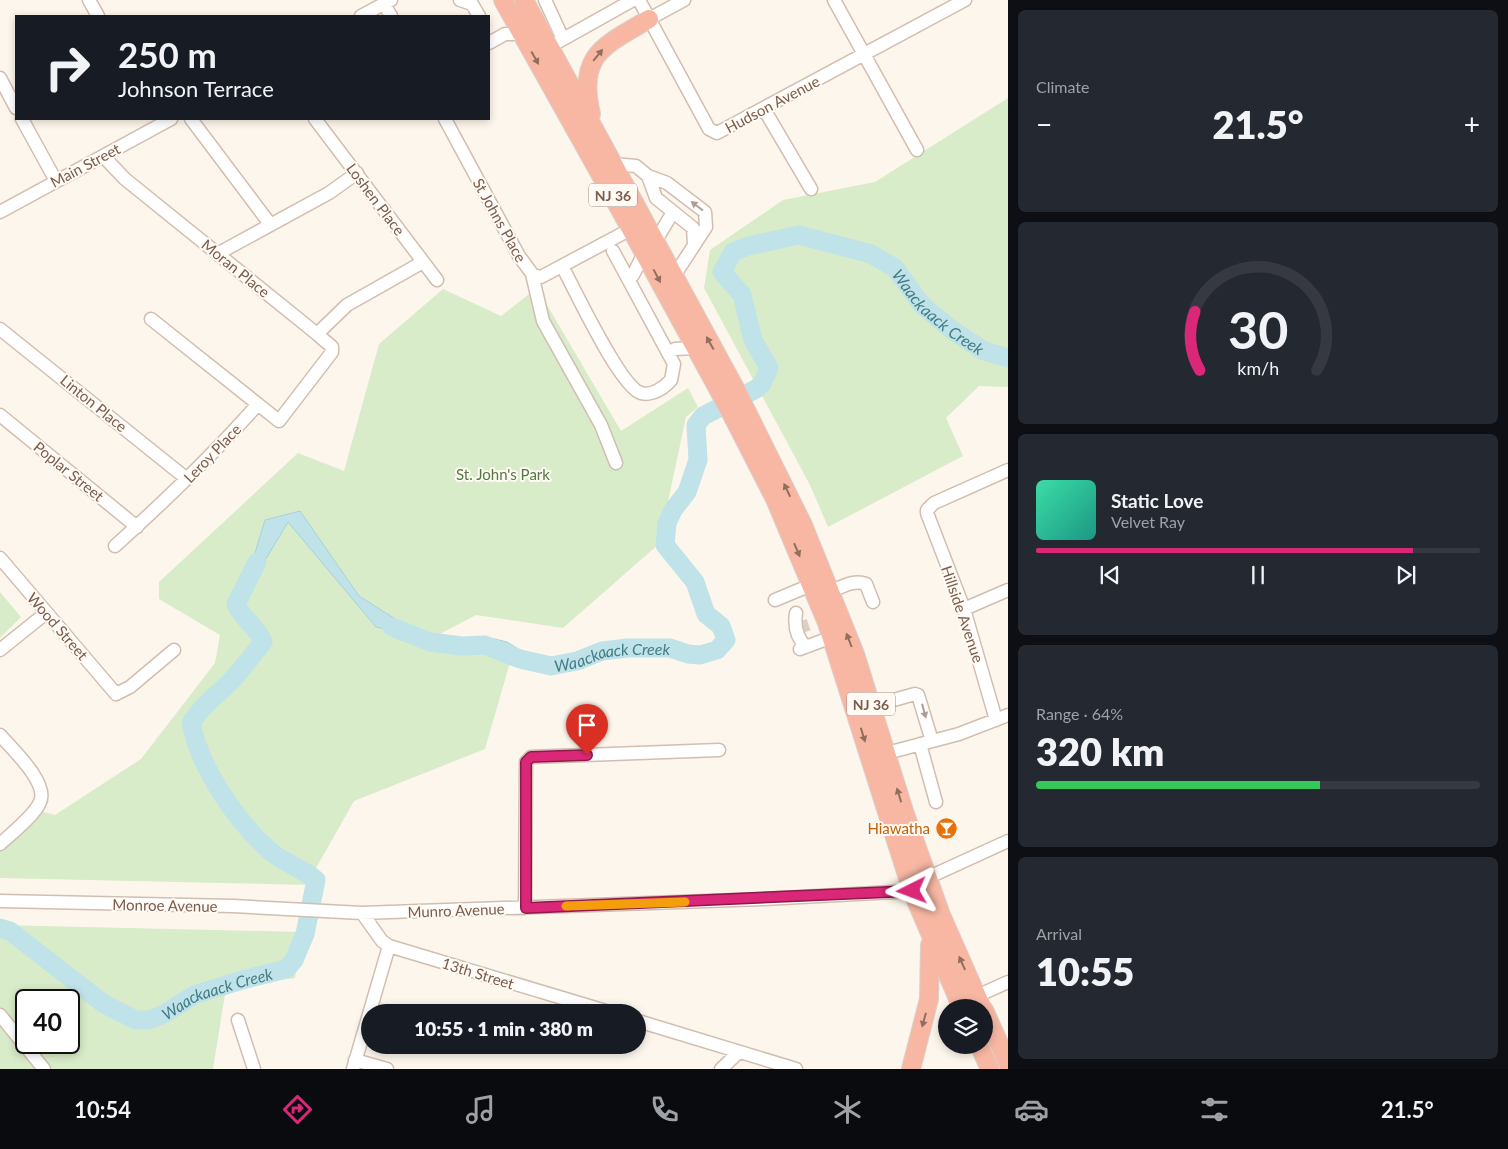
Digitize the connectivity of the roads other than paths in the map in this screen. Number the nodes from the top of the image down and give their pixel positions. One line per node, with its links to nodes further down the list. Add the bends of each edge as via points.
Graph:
1 (89, 0): 12 (street)
2 (504, 0): 17 (highway, NJ 36)
3 (524, 0): 19 (highway, NJ 36)
4 (545, 0): 19 (street)
5 (633, 0): 19 (street)
6 (639, 0): 16 (street, Hudson Avenue)
7 (684, 0): 16 (street)
8 (834, 0): 20 (street)
9 (965, 0): 20 (street, Hudson Avenue)
10 (470, 1): 15 (street)
11 (379, 3): 13 (street); 14 (street)
12 (97, 15)
13 (362, 15)
14 (390, 15)
15 (478, 15)
16 (650, 20): 23 (street, Hudson Avenue, via 712,132 720,133); 29 (highway, one-way to 16, via 587,95 590,67 608,44)
17 (522, 34): 18 (street, via 504,34); 40 (highway, NJ 36, one-way to 40)
18 (493, 39)
19 (556, 43): 29 (highway, NJ 36)
20 (864, 55): 23 (street, Hudson Avenue); 30 (street)
21 (0, 78): 22 (street)
22 (15, 106)
23 (764, 109): 36 (street)
24 (23, 120): 35 (street)
25 (191, 120): 39 (street)
26 (316, 120): 33 (street, Loshen Place)
27 (446, 120): 47 (street, St Johns Place, via 519,256)
28 (156, 122): 31 (street, Main Street)
29 (596, 134): 32 (highway, NJ 36)
30 (917, 150)
31 (103, 156): 35 (street, Main Street); 44 (street, Moran Place, via 125,179)
32 (612, 164): 34 (street, via 636,166); 42 (highway, NJ 36)
33 (357, 173): 39 (street, via 329,193); 45 (street, Loshen Place)
34 (648, 176): 38 (street, via 656,198); 41 (street, one-way to 34, via 706,227 705,212 667,183)
35 (56, 181): 37 (street, Main Street)
36 (811, 188)
37 (0, 212)
38 (673, 212): 41 (street, via 693,228); 42 (street)
39 (270, 224): 44 (street)
40 (631, 229): 42 (highway, NJ 36); 46 (street, St Johns Place)
41 (694, 244): 48 (street)
42 (650, 248): 48 (highway, NJ 36); 49 (street); 55 (highway, NJ 36, one-way to 55)
43 (613, 252): 49 (street)
44 (219, 253): 53 (street, Moran Place)
45 (423, 262): 50 (street, Loshen Place); 53 (street, via 347,304)
46 (562, 266): 47 (street, St Johns Place, via 541,277); 56 (street, via 610,357 631,386 641,393 651,393 666,386 674,373)
47 (532, 274): 61 (street, via 543,321 601,425)
48 (674, 276): 57 (highway, NJ 36, one-way to 48)
49 (628, 278): 56 (street)
50 (437, 280)
51 (152, 319): 58 (street)
52 (0, 329): 54 (street, Linton Place)
53 (317, 334): 58 (street, Moran Place, via 332,347 332,352 279,420)
54 (6, 340): 63 (street, Linton Place)
55 (696, 348): 56 (street); 57 (highway, NJ 36)
56 (669, 352)
57 (727, 389): 59 (highway, NJ 36)
58 (258, 404): 63 (street, Leroy Place)
59 (737, 409): 67 (highway, NJ 36, one-way to 67); 69 (highway, NJ 36, one-way to 59, via 781,478)
60 (0, 415): 64 (street, Poplar Street)
61 (616, 464)
62 (1008, 470): 73 (street, Hillside Avenue, via 934,503 927,510)
63 (187, 478): 64 (street, Leroy Place)
64 (137, 527): 65 (street, Leroy Place)
65 (115, 546)
66 (0, 558): 74 (street, Wood Street)
67 (811, 585): 70 (street); 75 (highway, NJ 36)
68 (1008, 590): 73 (street)
69 (831, 591): 72 (street, via 862,582 866,584); 78 (highway, NJ 36, one-way to 69)
70 (790, 594): 71 (street); 75 (street, via 799,617 795,623 798,640 803,645)
71 (775, 600)
72 (872, 602)
73 (964, 609): 79 (street, Hillside Avenue)
74 (46, 613): 76 (street); 77 (street, Wood Street, via 116,694 130,687)
75 (832, 638): 88 (highway, NJ 36, one-way to 88)
76 (0, 650)
77 (174, 650)
78 (872, 706): 81 (street, one-way to 81, via 918,695); 83 (highway, NJ 36)
79 (1002, 718): 81 (street)
80 (0, 735): 86 (street, via 37,779 42,797 37,807)
81 (926, 743): 83 (street); 84 (street)
82 (719, 750): 90 (street, via 531,757 526,762)
83 (887, 753): 87 (highway, NJ 36, one-way to 83)
84 (936, 802)
85 (1008, 841): 87 (street)
86 (0, 844)
87 (927, 878): 97 (highway, NJ 36, one-way to 87)
88 (912, 891): 90 (street, Munro Avenue); 93 (highway, NJ 36)
89 (0, 901): 91 (street, Monroe Avenue)
90 (526, 908): 92 (street, Munro Avenue)
91 (330, 911): 92 (street, Munro Avenue)
92 (362, 913): 94 (street, 13th Street, via 382,941)
93 (930, 937): 96 (highway, NJ 36); 114 (highway, one-way to 114, via 929,999)
94 (390, 946): 99 (street, 13th Street); 108 (street)
95 (1008, 982): 98 (street)
96 (958, 999)
97 (978, 999)
98 (988, 999)
99 (582, 1004)
100 (0, 1015): 109 (street)
101 (238, 1020): 110 (street)
102 (646, 1023): 105 (street)
103 (993, 1026): 104 (highway, NJ 36)
104 (1004, 1045): 107 (highway, NJ 36)
105 (739, 1052): 112 (street); 113 (street)
106 (983, 1054): 115 (highway)
107 (1008, 1063)
108 (354, 1064): 111 (street)
109 (44, 1069)
110 (254, 1069)
111 (387, 1069)
112 (721, 1069)
113 (796, 1069)
114 (911, 1069)
115 (990, 1069)

